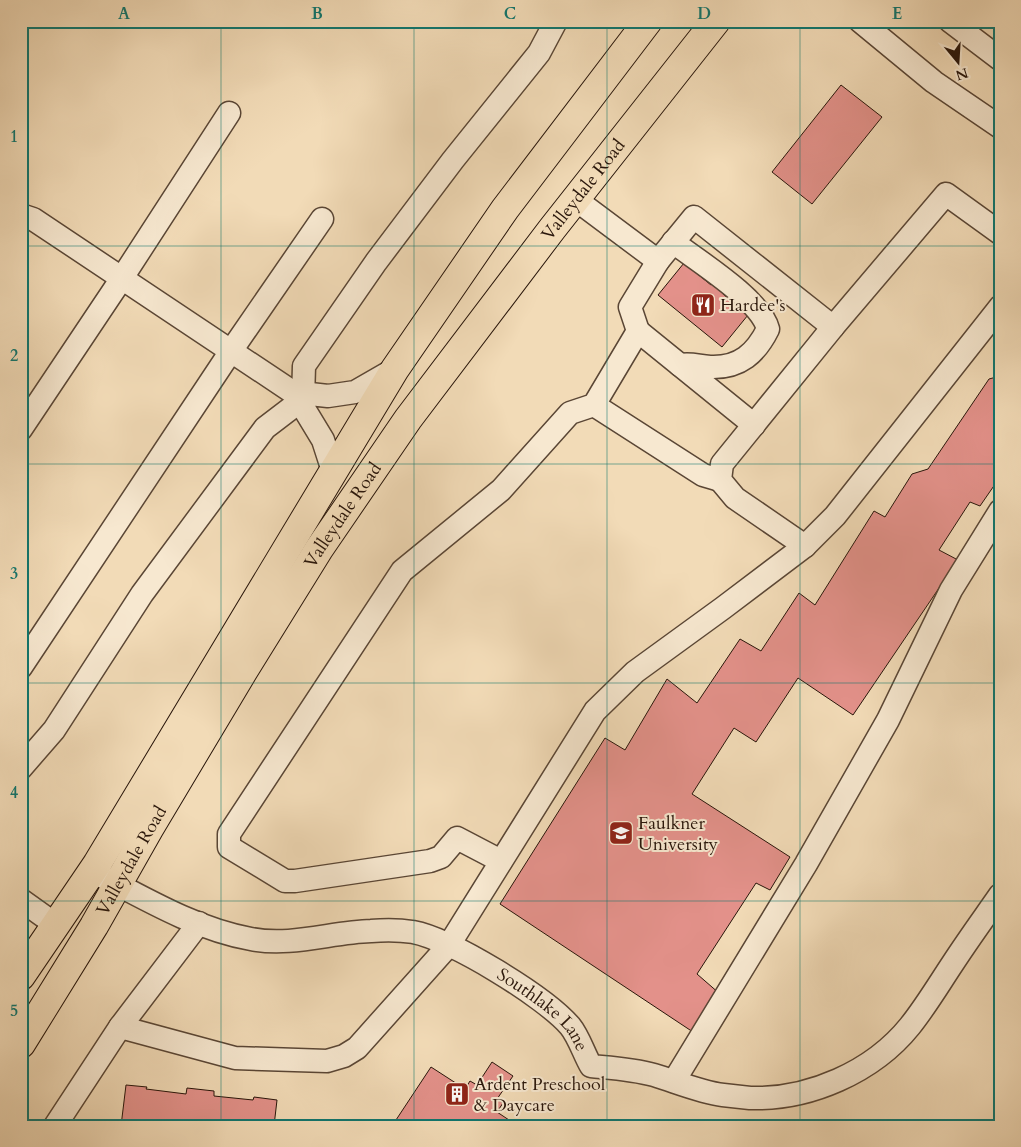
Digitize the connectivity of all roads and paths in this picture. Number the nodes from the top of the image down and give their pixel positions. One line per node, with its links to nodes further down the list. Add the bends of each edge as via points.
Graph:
1 (556, 21): 22 (street, via 539,52 376,262 304,366)
2 (648, 21): 21 (main road, Valleydale Road, via 505,209)
3 (716, 21): 9 (main road, Valleydale Road)
4 (860, 21): 8 (street, via 934,82)
5 (950, 21): 6 (street)
6 (1000, 59)
7 (229, 113): 15 (street)
8 (1000, 127)
9 (575, 199): 14 (street); 34 (main road, Valleydale Road, via 408,419 319,549)
10 (21, 215): 15 (street, via 33,219)
11 (322, 219): 19 (street)
12 (1000, 232): 17 (street, via 946,194)
13 (673, 242): 14 (street); 17 (street, via 694,217); 20 (street, via 746,297 760,311 768,328 756,350 738,362 723,367 694,363)
14 (658, 261): 18 (street, via 630,307)
15 (122, 278): 19 (street); 25 (street)
16 (1000, 307): 29 (street, via 835,516)
17 (833, 327): 24 (street)
18 (638, 331): 20 (street); 23 (street)
19 (231, 351): 22 (street); 30 (street)
20 (680, 365): 24 (street)
21 (395, 369): 22 (street, via 355,392 328,396 310,394); 26 (main road, Valleydale Road)
22 (303, 399): 26 (street, via 303,407 323,440); 31 (street, via 265,428 142,594 54,730)
23 (594, 405): 27 (street, via 703,475); 32 (street, via 570,413 500,490 402,571 228,834 229,846 285,881 430,861 441,857 456,838)
24 (754, 424): 27 (street, via 722,464)
25 (21, 429)
26 (333, 471): 33 (main road, Valleydale Road)
27 (720, 480): 29 (street, via 735,498)
28 (1000, 511): 43 (street, via 951,590 888,720 816,847)
29 (805, 546): 32 (street, via 635,672 595,711)
30 (21, 667)
31 (21, 768)
32 (501, 861): 39 (street)
33 (92, 871): 34 (street, Southlake Lane); 38 (main road, Valleydale Road)
34 (118, 884): 37 (street, Southlake Lane); 42 (main road, Valleydale Road)
35 (21, 900): 38 (street)
36 (997, 905): 43 (street, Southlake Lane, via 909,1028 891,1046 851,1074 801,1092 750,1098 720,1094)
37 (199, 923): 39 (street, Southlake Lane, via 252,940 282,941 371,930 413,932); 41 (street)
38 (56, 925): 40 (main road, Valleydale Road)
39 (449, 945): 41 (street, via 357,1048 328,1061 235,1058); 43 (street, Southlake Lane, via 544,1001 571,1027 591,1066 620,1068)
40 (21, 976)
41 (120, 1027): 44 (street)
42 (21, 1044)
43 (674, 1081)
44 (55, 1126)

